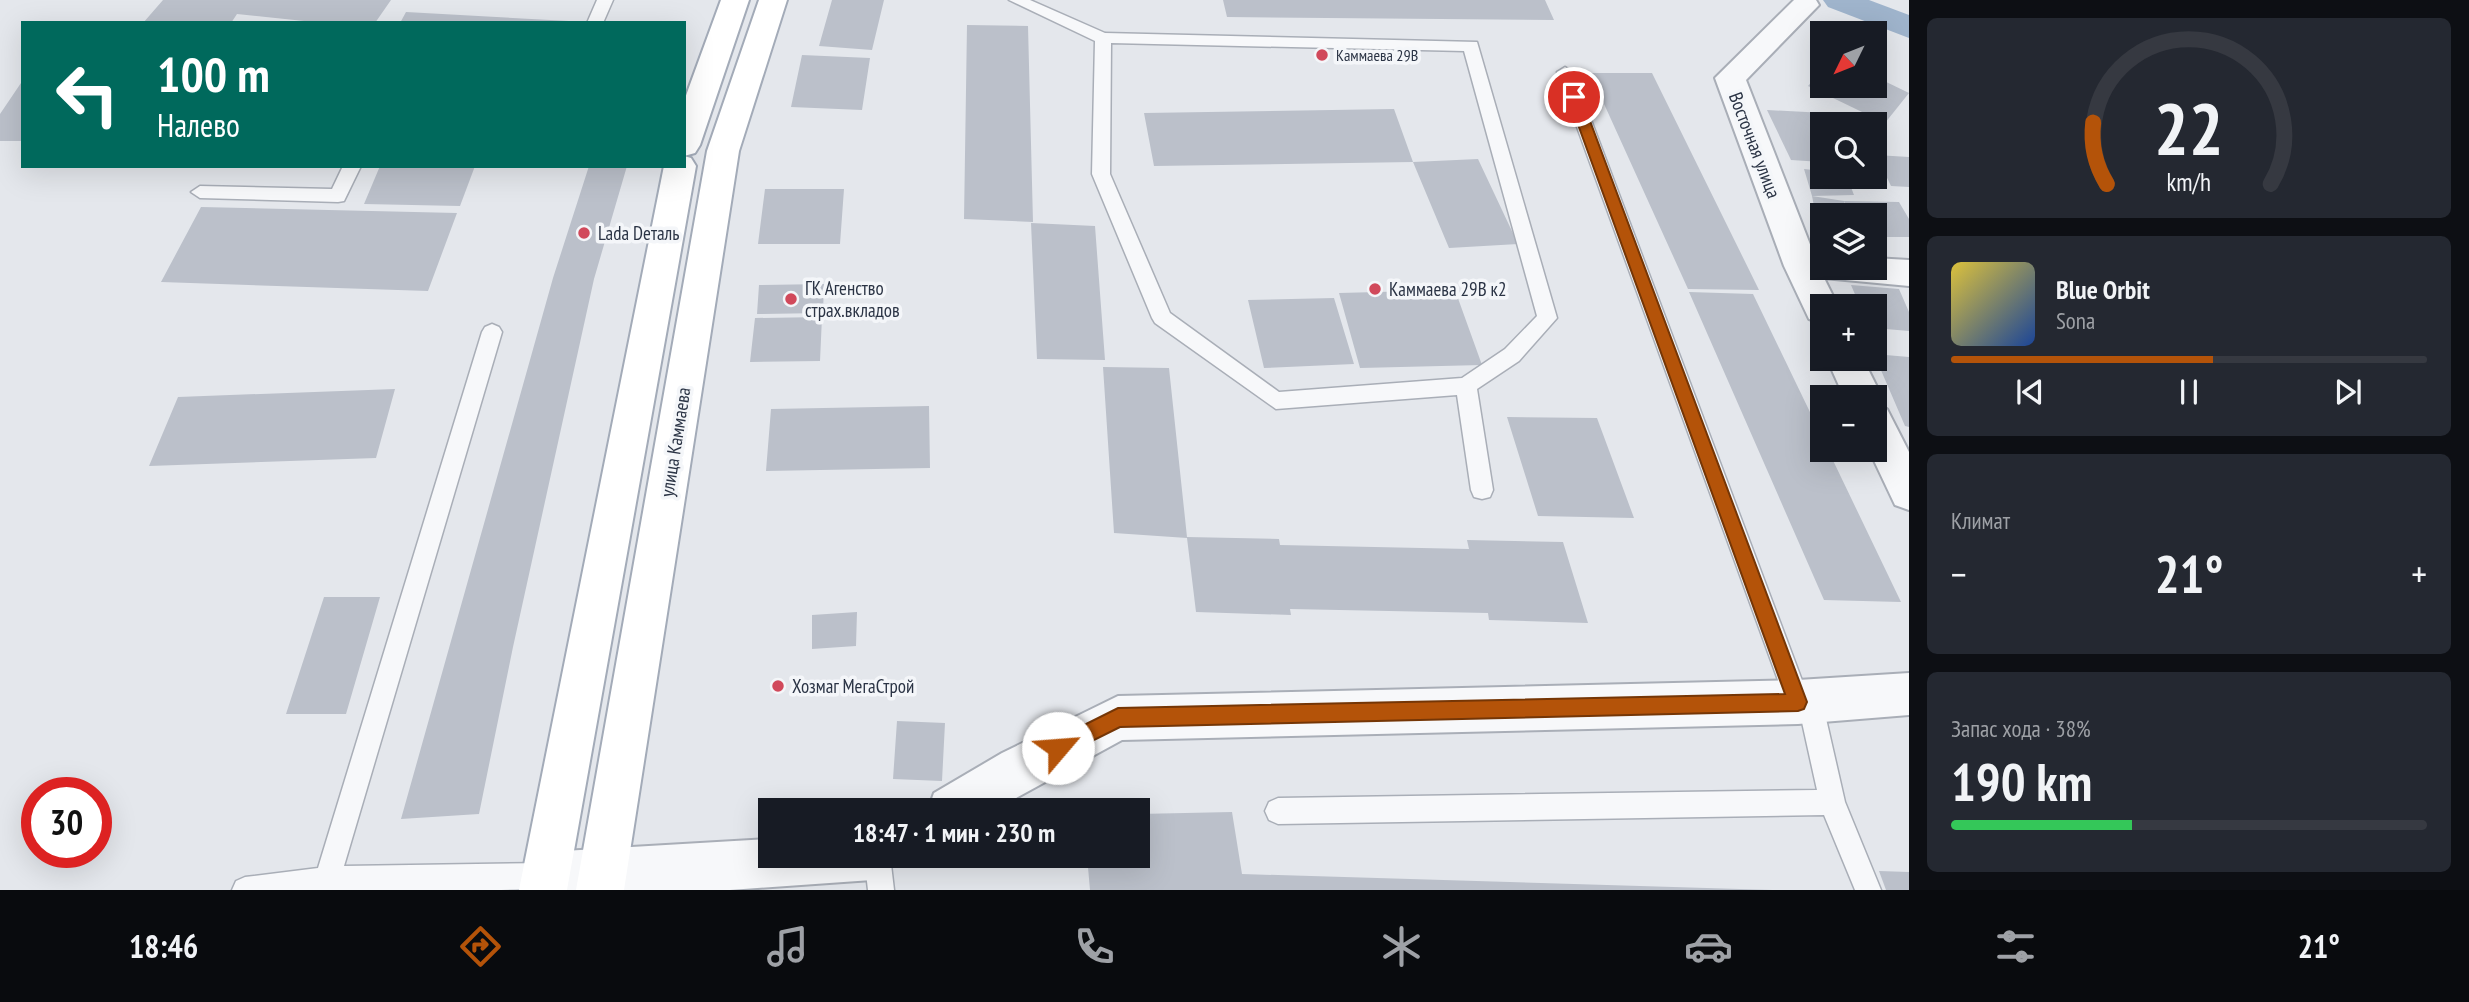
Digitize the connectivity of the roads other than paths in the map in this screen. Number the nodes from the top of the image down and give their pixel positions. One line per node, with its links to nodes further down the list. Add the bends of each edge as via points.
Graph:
1 (606, 0): 6 (lane)
2 (735, 0): 9 (main road)
3 (773, 0): 29 (main road, улица Каммаева, via 723,151)
4 (1017, 0): 7 (lane)
5 (1805, 5): 13 (street, Восточная улица, via 1730,78)
6 (596, 21)
7 (1103, 38): 17 (lane, via 1101,173 1161,318 1276,401); 17 (lane, via 1471,46 1547,318 1512,355)
8 (1565, 72): 22 (lane)
9 (686, 139)
10 (351, 168): 12 (lane, via 338,196)
11 (680, 168): 30 (main road)
12 (200, 192)
13 (1810, 248)
14 (1887, 272): 15 (street)
15 (1909, 273)
16 (492, 331): 28 (lane)
17 (1466, 386): 19 (lane)
18 (1887, 447): 20 (street)
19 (1482, 490)
20 (1909, 493)
21 (1909, 694): 22 (street)
22 (1804, 702): 23 (street, via 1118,718); 24 (lane)
23 (971, 798)
24 (1832, 802): 25 (lane); 33 (lane)
25 (1278, 811)
26 (758, 867): 29 (street)
27 (878, 868): 32 (lane)
28 (327, 880): 30 (lane); 31 (lane)
29 (601, 882): 30 (street)
30 (545, 883)
31 (245, 890)
32 (881, 890)
33 (1868, 890)

